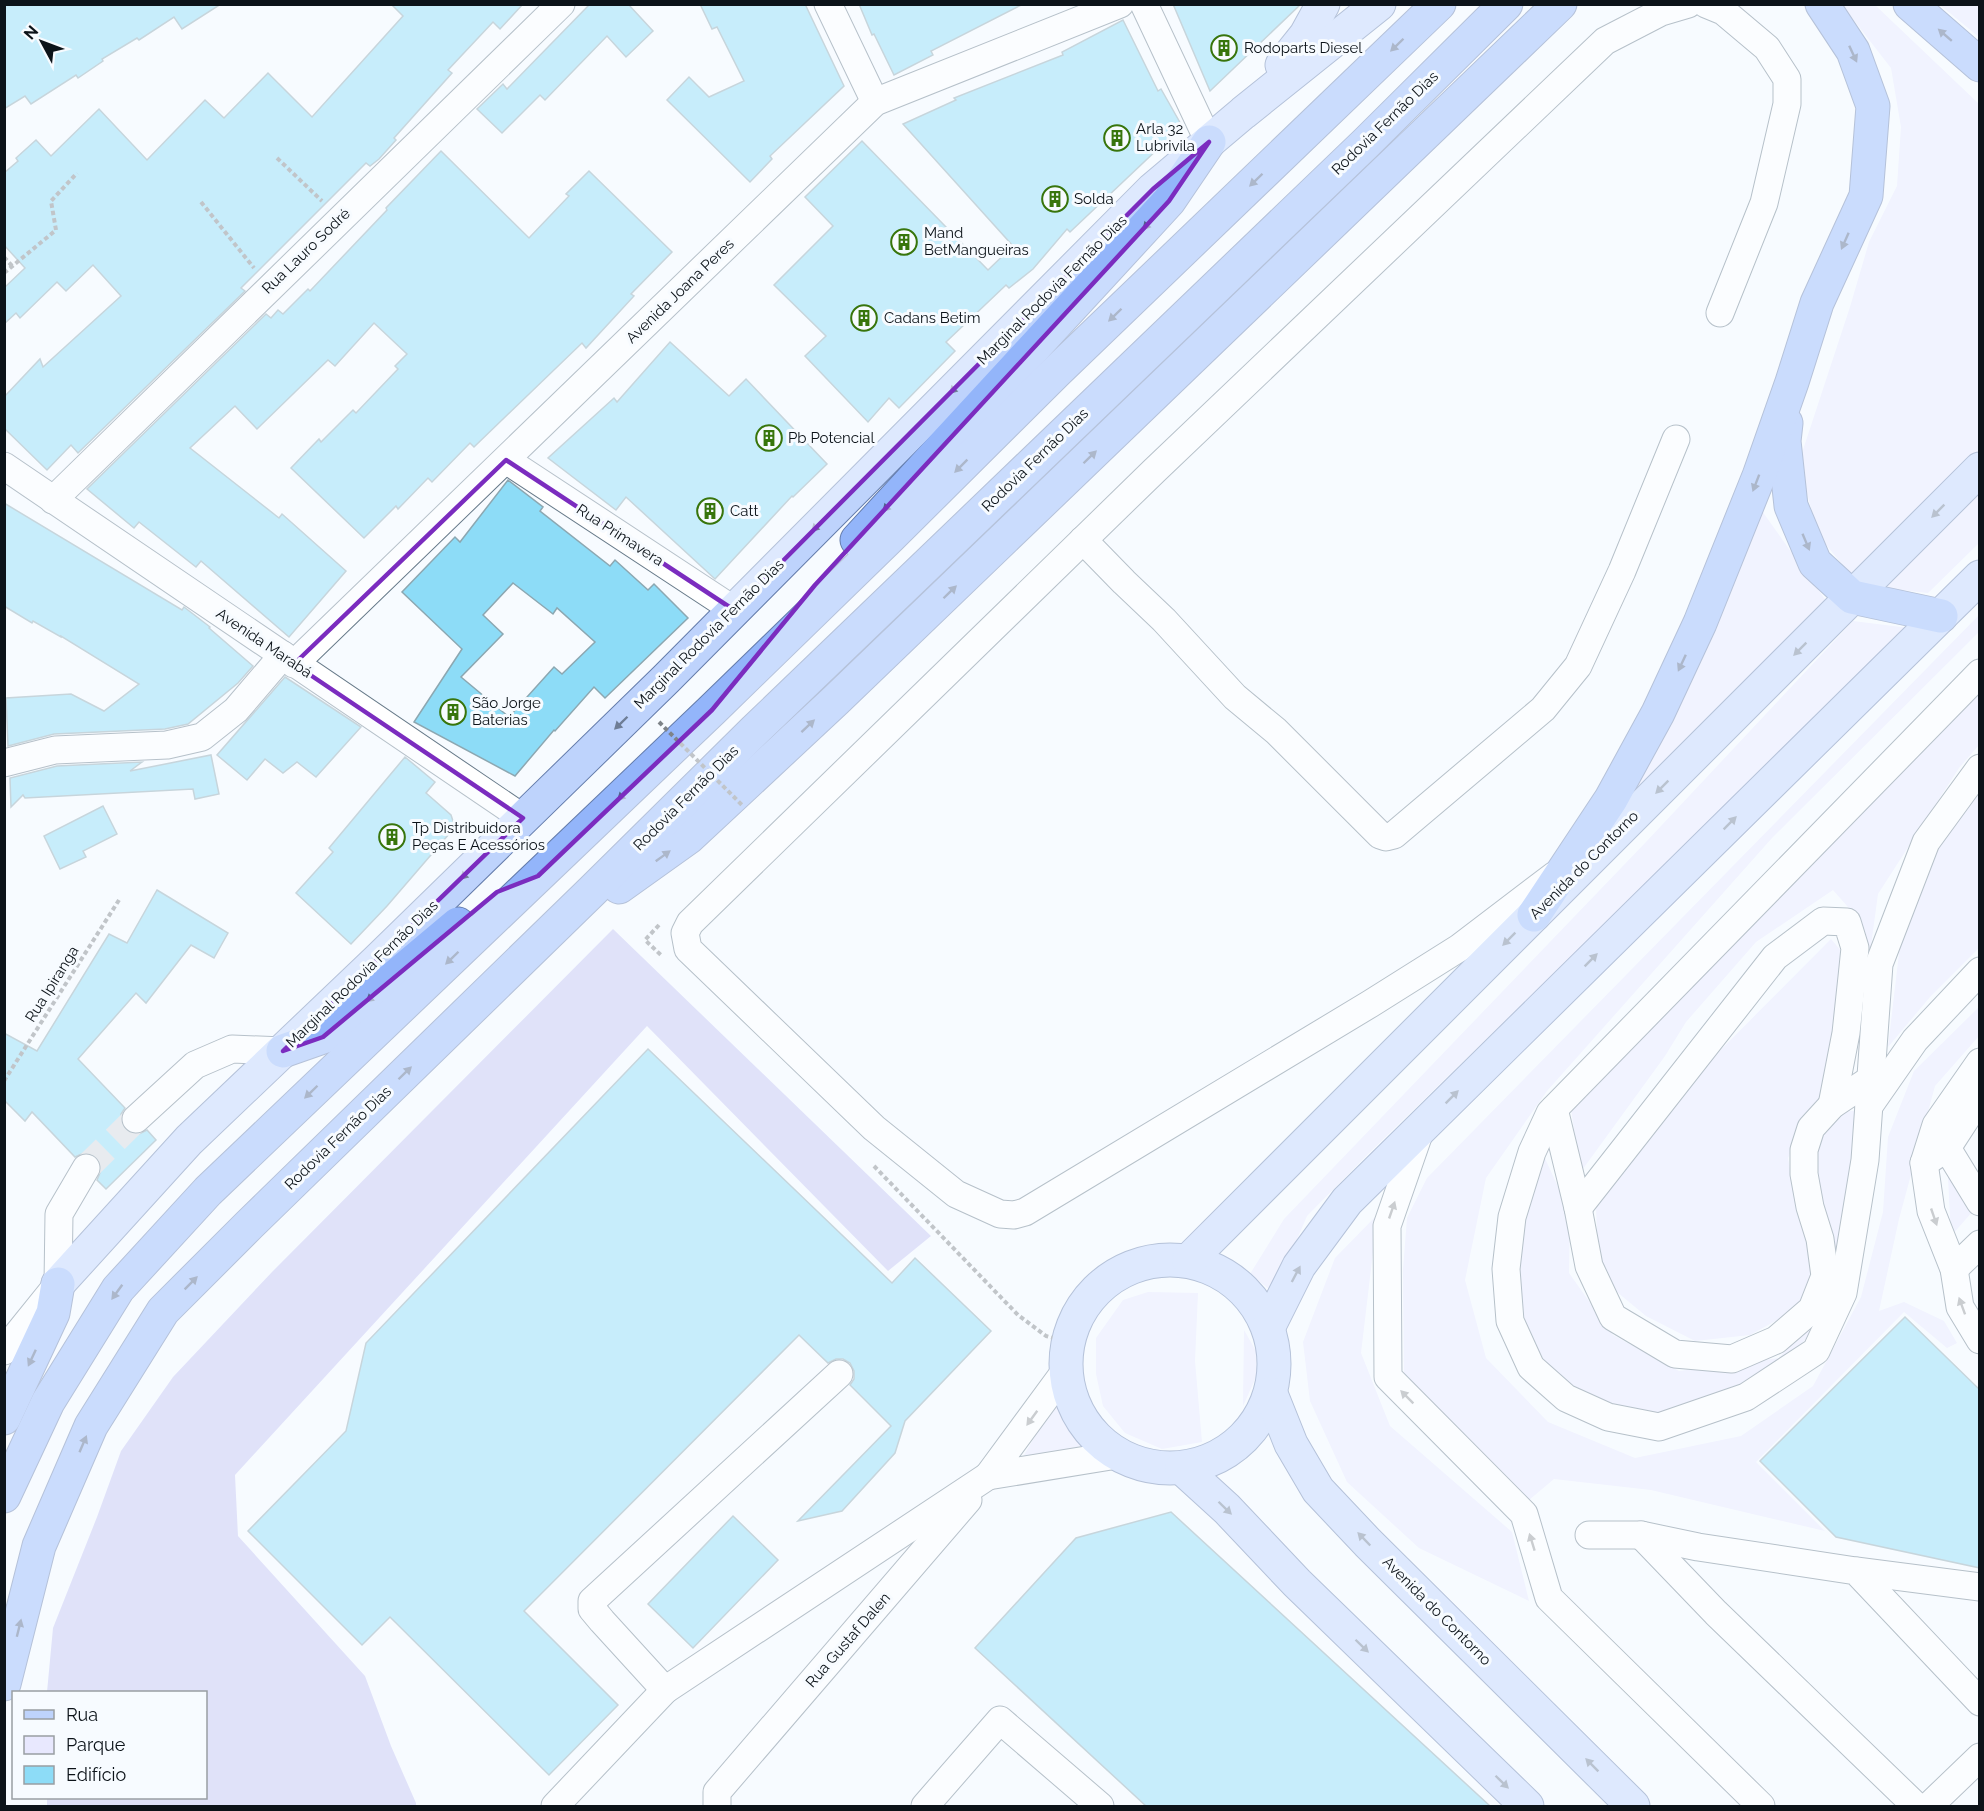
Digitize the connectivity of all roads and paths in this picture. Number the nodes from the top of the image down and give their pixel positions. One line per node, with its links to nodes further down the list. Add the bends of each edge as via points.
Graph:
1 (561, 4): 21 (street, Rua Lauro Sodré)
2 (828, 4): 15 (street)
3 (1120, 4): 15 (street, Avenida Joana Peres)
4 (1144, 4): 17 (street)
5 (1323, 4): 16 (main road, via 1306,35)
6 (1378, 4): 16 (main road, Marginal Rodovia Fernão Dias)
7 (1439, 4): 40 (highway, one-way to 40)
8 (1506, 4): 50 (highway, Rodovia Fernão Dias)
9 (1688, 4): 33 (street, via 1661,12 1605,41)
10 (1706, 4): 26 (street, via 1723,11 1767,48 1787,79 1787,104 1764,203)
11 (1822, 4): 27 (highway, one-way to 27, via 1853,51 1873,106 1867,184 1866,196 1817,303)
12 (1910, 4): 14 (highway, one-way to 12)
13 (1559, 6): 50 (highway, one-way to 13, via 689,837 985,559)
14 (1980, 65)
15 (875, 102): 29 (street, Avenida Joana Peres)
16 (1243, 113): 17 (main road, Marginal Rodovia Fernão Dias)
17 (1209, 142): 36 (main road, Marginal Rodovia Fernão Dias, one-way to 36, via 1152,189); 40 (highway, one-way to 40, via 1169,201 815,585)
18 (277, 158): 21 (path)
19 (77, 173): 23 (path, via 51,201 56,231)
20 (201, 202): 25 (path)
21 (340, 218): 25 (street, Rua Lauro Sodré)
22 (4, 257): 23 (path)
23 (12, 267): 24 (path)
24 (4, 273)
25 (269, 288): 32 (street, Rua Lauro Sodré)
26 (1720, 313)
27 (1792, 382): 35 (highway, one-way to 35, via 1784,441 1791,506 1815,563); 46 (highway, one-way to 46, via 1700,623 1658,713 1611,799)
28 (1676, 439): 33 (street, via 1578,666 1544,709 1394,835 1386,837 1236,697)
29 (506, 460): 36 (street, Rua Primavera); 38 (street, Avenida Joana Peres)
30 (4, 466): 32 (street, Avenida Marabá)
31 (1980, 470): 35 (main road, Avenida do Contorno, one-way to 35)
32 (53, 500): 38 (street, Avenida Marabá)
33 (1083, 540): 46 (street, via 690,923 685,933 687,949 756,1017 874,1128 956,1194 1000,1214 1025,1212 1459,948)
34 (1980, 577): 37 (main road)
35 (1852, 597): 37 (highway); 49 (main road, Avenida do Contorno, one-way to 49)
36 (734, 610): 45 (main road, Marginal Rodovia Fernão Dias, one-way to 45)
37 (1941, 616): 61 (main road, one-way to 37)
38 (289, 660): 42 (street, Avenida Joana Peres, via 202,737 166,745 55,750); 45 (street, Avenida Marabá)
39 (1980, 673): 59 (street)
40 (712, 710): 47 (highway, one-way to 47)
41 (659, 722): 44 (path, bridge)
42 (4, 763)
43 (1980, 768): 54 (street, via 1926,842 1879,964)
44 (742, 805)
45 (523, 818): 52 (main road, Marginal Rodovia Fernão Dias, one-way to 52)
46 (1566, 867): 49 (highway)
47 (538, 876): 52 (highway, one-way to 52, via 497,892 323,1037); 81 (highway, one-way to 81, via 208,1191 118,1289 48,1402)
48 (119, 900): 55 (path, Rua Ipiranga)
49 (1534, 915): 68 (main road, Avenida do Contorno, one-way to 68)
50 (530, 951): 86 (highway, Rodovia Fernão Dias, one-way to 50, via 39,1546 91,1426 164,1311)
51 (1980, 972): 58 (street, via 1915,1040)
52 (283, 1051): 60 (street, via 232,1049 195,1065); 70 (main road, Marginal Rodovia Fernão Dias, via 189,1140)
53 (1980, 1062): 63 (street, via 1936,1125)
54 (1871, 1080): 57 (street); 58 (street)
55 (4, 1081)
56 (1980, 1097): 62 (street)
57 (1832, 1105): 66 (street, via 1811,1128 1804,1149 1804,1174 1825,1276 1812,1309 1776,1340 1732,1359 1675,1354 1613,1317 1589,1266); 66 (street, via 1846,1034 1855,948 1847,922 1823,921 1775,957)
58 (1869, 1107): 59 (street, via 1865,1160 1843,1293 1816,1351 1746,1397 1659,1427 1608,1417 1566,1398 1531,1368 1510,1321 1506,1269 1512,1217 1532,1152)
59 (1554, 1109): 66 (street)
60 (136, 1119)
61 (1420, 1129): 71 (main road, one-way to 61, via 1299,1266 1347,1201); 96 (street, one-way to 61, via 1549,1598 1524,1514 1388,1377 1387,1226)
62 (1947, 1148): 63 (street); 65 (street)
63 (1924, 1163): 69 (street, one-way to 69, via 1931,1211)
64 (86, 1168): 70 (street, via 59,1214)
65 (1978, 1196)
66 (1578, 1208)
67 (1980, 1244): 69 (street)
68 (1189, 1260): 71 (main road, via 1226,1274 1252,1296); 73 (main road, via 1149,1261 1112,1277 1084,1305)
69 (1954, 1269): 72 (street, one-way to 69, via 1960,1307)
70 (58, 1284): 74 (street); 77 (highway, one-way to 77, via 53,1313)
71 (1269, 1326): 76 (main road, via 1276,1360)
72 (1980, 1340)
73 (1058, 1348): 78 (main road, via 1066,1391 1084,1423); 80 (street, Rua Gustaf Dalen, one-way to 80)
74 (4, 1351)
75 (839, 1374): 87 (street, via 592,1600 592,1609)
76 (1271, 1394): 79 (main road, via 1252,1430 1221,1456); 95 (main road, Avenida do Contorno, one-way to 76, via 1318,1490 1291,1444)
77 (4, 1418)
78 (1117, 1455): 79 (main road, via 1161,1468); 80 (street)
79 (1182, 1468): 94 (main road, one-way to 94)
80 (988, 1476): 87 (street); 90 (street, Rua Gustaf Dalen)
81 (4, 1496)
82 (1589, 1535): 83 (street)
83 (1641, 1535): 84 (street); 97 (street)
84 (1856, 1571): 85 (street); 88 (street)
85 (1980, 1587)
86 (4, 1684)
87 (665, 1690): 91 (street)
88 (1980, 1702)
89 (1980, 1757): 98 (street)
90 (712, 1802)
91 (555, 1806)
92 (925, 1806): 93 (street, via 1000,1720)
93 (1100, 1806)
94 (1527, 1806)
95 (1633, 1806)
96 (1761, 1806)
97 (1916, 1806)
98 (1929, 1806)

